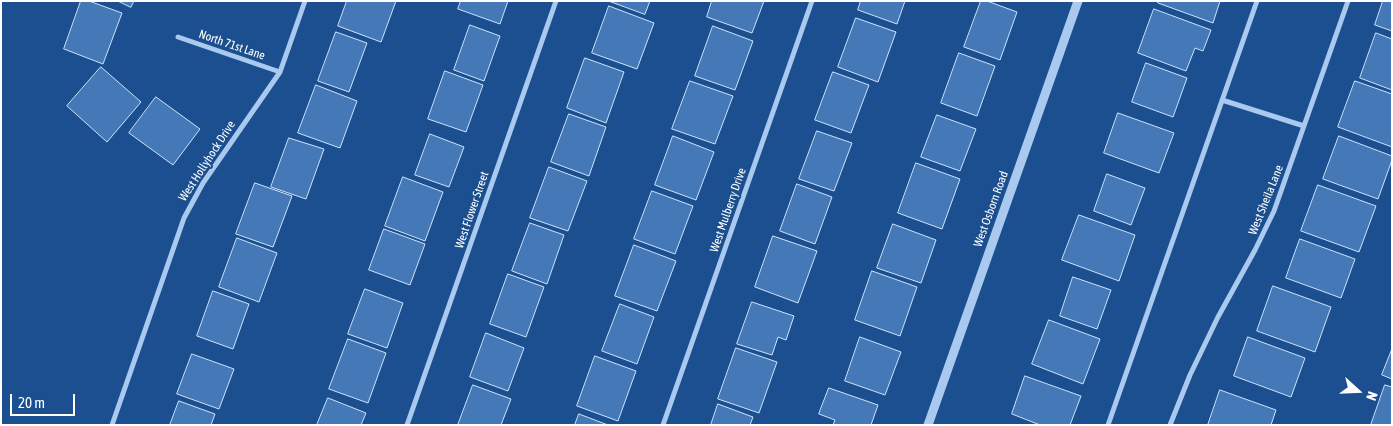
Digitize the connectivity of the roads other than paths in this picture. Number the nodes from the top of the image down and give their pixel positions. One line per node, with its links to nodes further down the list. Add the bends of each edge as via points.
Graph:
1 (304, 1): 8 (street, West Hollyhock Drive)
2 (556, 1): 12 (street, West Flower Street)
3 (812, 1): 13 (street, West Mulberry Drive)
4 (1078, 1): 14 (street, West Osborn Road)
5 (1257, 1): 9 (street)
6 (1348, 1): 10 (street, West Sheila Lane)
7 (178, 37): 8 (street, North 71st Lane)
8 (280, 72): 11 (street, West Hollyhock Drive, via 191,202)
9 (1222, 100): 10 (street); 15 (street)
10 (1304, 126): 16 (street, West Sheila Lane, via 1274,211 1218,316)
11 (112, 425)
12 (407, 425)
13 (663, 425)
14 (928, 425)
15 (1108, 425)
16 (1170, 425)

